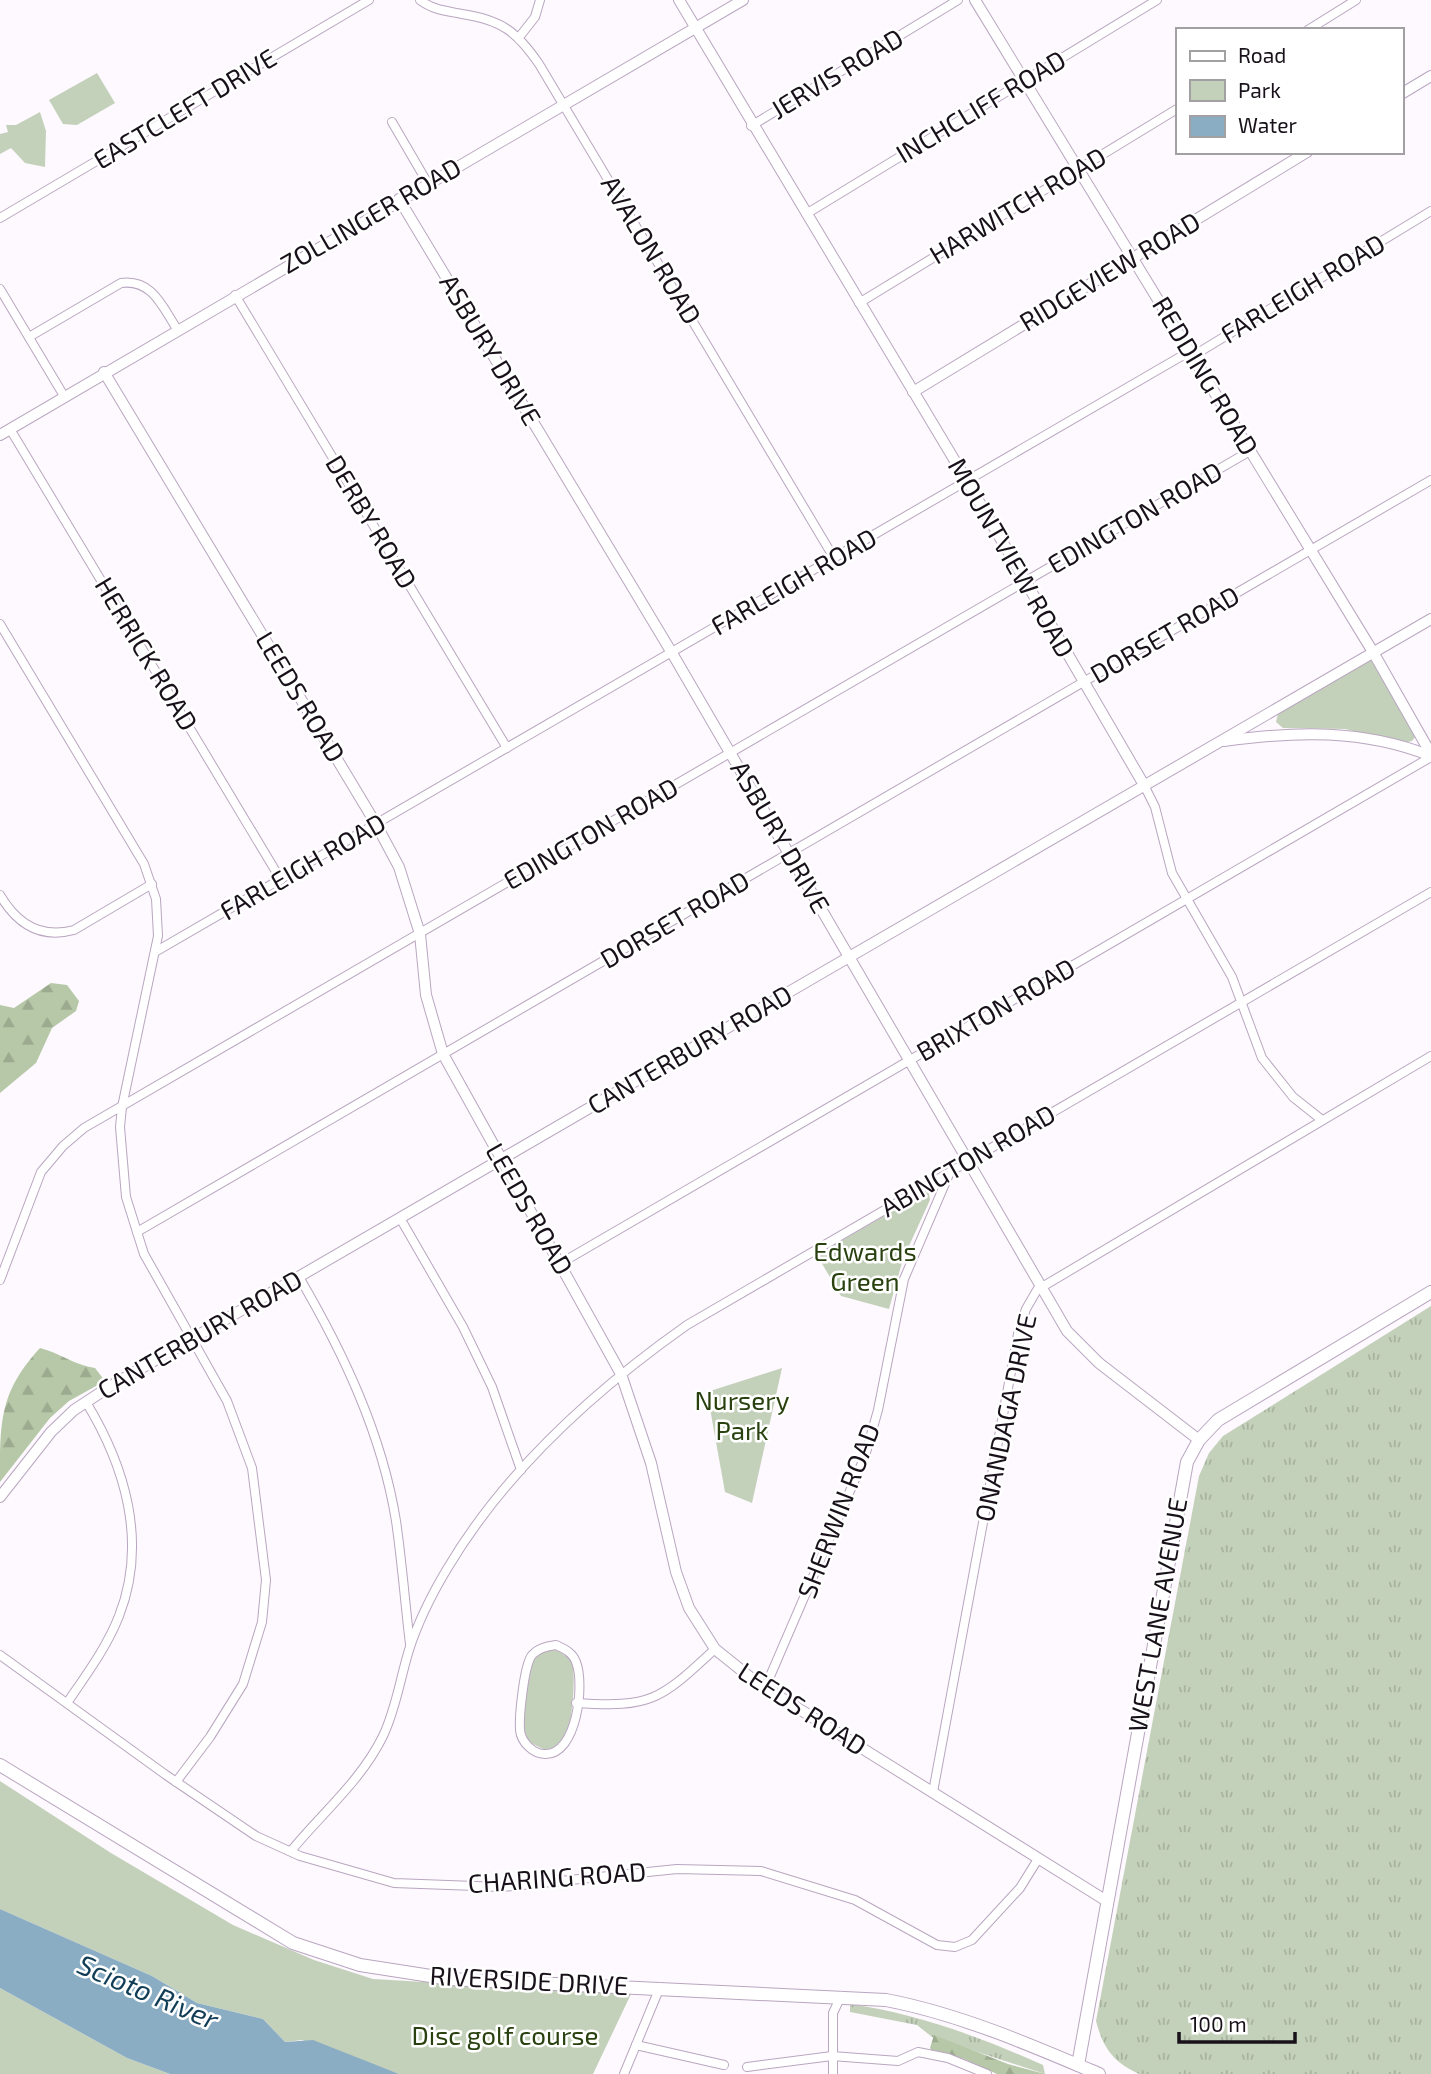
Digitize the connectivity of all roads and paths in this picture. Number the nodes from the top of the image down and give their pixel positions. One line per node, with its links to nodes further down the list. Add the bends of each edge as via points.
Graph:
1 (369, 0): 26 (street, EASTCLEFT DRIVE)
2 (420, 0): 12 (street, AVALON ROAD, via 437,9 489,19)
3 (541, 0): 12 (street)
4 (679, 0): 11 (street, MOUNTVIEW ROAD)
5 (743, 0): 11 (street, ZOLLINGER ROAD)
6 (958, 0): 19 (street, JERVIS ROAD)
7 (975, 0): 14 (street, REDDING ROAD)
8 (1157, 0): 14 (street, INCHCLIFF ROAD)
9 (1356, 0): 10 (street)
10 (1311, 28)
11 (694, 29): 16 (street, ZOLLINGER ROAD); 19 (street, MOUNTVIEW ROAD)
12 (520, 36): 16 (street, AVALON ROAD)
13 (1431, 76): 15 (street)
14 (1025, 80): 21 (street, REDDING ROAD); 25 (street, INCHCLIFF ROAD)
15 (1403, 93)
16 (562, 103): 22 (street, ZOLLINGER ROAD); 42 (street, AVALON ROAD)
17 (1176, 110): 21 (street, HARWITCH ROAD)
18 (392, 122): 22 (street)
19 (751, 126): 25 (street, MOUNTVIEW ROAD)
20 (1304, 154): 27 (street, RIDGEVIEW ROAD)
21 (1079, 169): 27 (street, REDDING ROAD); 30 (street, HARWITCH ROAD)
22 (427, 183): 23 (street, ZOLLINGER ROAD)
23 (399, 199): 29 (street, ZOLLINGER ROAD); 47 (street, ASBURY DRIVE)
24 (1431, 211): 33 (street, FARLEIGH ROAD)
25 (806, 214): 30 (street, MOUNTVIEW ROAD)
26 (0, 218)
27 (1132, 258): 33 (street, REDDING ROAD); 35 (street, RIDGEVIEW ROAD)
28 (0, 289): 32 (street)
29 (235, 295): 31 (street, ZOLLINGER ROAD); 50 (street, DERBY ROAD)
30 (859, 303): 35 (street, MOUNTVIEW ROAD)
31 (177, 329): 32 (street, via 146,285 134,282 121,283); 34 (street, ZOLLINGER ROAD)
32 (29, 337): 36 (street)
33 (1191, 354): 38 (street, REDDING ROAD); 40 (street, FARLEIGH ROAD, via 1180,356)
34 (104, 372): 36 (street, ZOLLINGER ROAD); 54 (street, LEEDS ROAD)
35 (913, 391): 40 (street, MOUNTVIEW ROAD)
36 (64, 396): 37 (street, ZOLLINGER ROAD)
37 (5, 432): 56 (street, HERRICK ROAD)
38 (1250, 451): 41 (street, REDDING ROAD); 43 (street, EDINGTON ROAD)
39 (1431, 480): 41 (street, DORSET ROAD)
40 (967, 481): 42 (street, FARLEIGH ROAD); 43 (street, MOUNTVIEW ROAD)
41 (1311, 550): 46 (street, REDDING ROAD); 48 (street, DORSET ROAD)
42 (834, 558): 47 (street, FARLEIGH ROAD)
43 (1025, 582): 48 (street, MOUNTVIEW ROAD); 51 (street, EDINGTON ROAD)
44 (1431, 619): 46 (street)
45 (0, 625): 57 (street)
46 (1373, 652): 49 (street); 52 (street, REDDING ROAD)
47 (672, 653): 50 (street, FARLEIGH ROAD); 51 (street, ASBURY DRIVE)
48 (1084, 682): 53 (street, MOUNTVIEW ROAD); 55 (street, DORSET ROAD)
49 (1219, 742): 52 (street, CANTERBURY ROAD, via 1287,733 1331,733 1384,741); 53 (street, CANTERBURY ROAD)
50 (507, 748): 54 (street, FARLEIGH ROAD)
51 (731, 753): 55 (street, ASBURY DRIVE); 61 (street, EDINGTON ROAD)
52 (1431, 756): 60 (street, BRIXTON ROAD)
53 (1144, 785): 60 (street, MOUNTVIEW ROAD, via 1155,807 1167,862); 63 (street, CANTERBURY ROAD)
54 (376, 824): 56 (street, FARLEIGH ROAD); 61 (street, LEEDS ROAD, via 399,867)
55 (789, 854): 63 (street, ASBURY DRIVE); 65 (street, DORSET ROAD)
56 (281, 880): 62 (street, FARLEIGH ROAD)
57 (152, 884): 59 (street, via 61,934 25,925); 62 (street, via 158,936)
58 (1431, 892): 64 (street, ABINGTON ROAD)
59 (0, 895)
60 (1187, 899): 64 (street, MOUNTVIEW ROAD); 67 (street, BRIXTON ROAD)
61 (419, 934): 65 (street, LEEDS ROAD, via 425,995); 68 (street, EDINGTON ROAD)
62 (155, 953): 68 (street)
63 (849, 957): 67 (street, ASBURY DRIVE); 70 (street, CANTERBURY ROAD)
64 (1243, 1001): 69 (street, MOUNTVIEW ROAD, via 1258,1048 1273,1075); 71 (street, ABINGTON ROAD)
65 (443, 1054): 70 (street, LEEDS ROAD); 74 (street, DORSET ROAD)
66 (1431, 1056): 69 (street, ONANDAGA DRIVE)
67 (909, 1061): 71 (street, ASBURY DRIVE); 75 (street, BRIXTON ROAD)
68 (122, 1107): 74 (street, via 126,1197); 77 (street, EDINGTON ROAD, via 72,1138 41,1172)
69 (1322, 1120): 78 (street, ONANDAGA DRIVE)
70 (501, 1159): 73 (street, CANTERBURY ROAD); 75 (street, LEEDS ROAD)
71 (968, 1161): 72 (street, ABINGTON ROAD); 78 (street, ASBURY DRIVE)
72 (951, 1171): 81 (street, ABINGTON ROAD, via 687,1325); 89 (street, SHERWIN ROAD, via 904,1279 865,1456)
73 (400, 1218): 76 (street, CANTERBURY ROAD); 84 (street, via 481,1363)
74 (137, 1232): 80 (street, via 153,1272)
75 (561, 1263): 81 (street, LEEDS ROAD)
76 (299, 1277): 80 (street, CANTERBURY ROAD); 86 (street, via 344,1360 378,1447 396,1520)
77 (0, 1280)
78 (1041, 1287): 83 (street, ASBURY DRIVE, via 1076,1343); 94 (street, ONANDAGA DRIVE, via 1026,1309 1018,1334)
79 (1431, 1292): 83 (main road, WEST LANE AVENUE, via 1242,1404)
80 (192, 1338): 82 (street, CANTERBURY ROAD); 93 (street, via 227,1401 252,1468 266,1580 262,1622 243,1684)
81 (621, 1374): 84 (street, ABINGTON ROAD); 87 (street, LEEDS ROAD, via 659,1494 682,1593)
82 (86, 1402): 85 (street, CANTERBURY ROAD, via 51,1432); 90 (street, via 122,1475 132,1528 131,1564 114,1626)
83 (1199, 1440): 97 (main road, WEST LANE AVENUE, via 1180,1489)
84 (522, 1470): 86 (street, ABINGTON ROAD, via 449,1566)
85 (0, 1497)
86 (410, 1647): 95 (street, ABINGTON ROAD, via 395,1706 373,1756)
87 (715, 1648): 89 (street, LEEDS ROAD); 91 (street, via 647,1702 621,1706)
88 (0, 1655): 90 (street, CHARING ROAD)
89 (765, 1688): 94 (street, LEEDS ROAD)
90 (67, 1703): 93 (street, CHARING ROAD)
91 (576, 1703): 91 (street, via 566,1746 543,1755 532,1750 520,1730 527,1665 533,1654 556,1645 568,1651 579,1674)
92 (0, 1765): 98 (main road, RIVERSIDE DRIVE, via 259,1925 321,1955 423,1976)
93 (176, 1782): 95 (street, CHARING ROAD, via 256,1836)
94 (933, 1792): 96 (street, LEEDS ROAD)
95 (291, 1852): 96 (street, CHARING ROAD, via 394,1883 502,1887 677,1869 761,1871 855,1900 937,1945 955,1947 972,1940 1020,1888)
96 (1038, 1859): 97 (street, LEEDS ROAD)
97 (1105, 1900): 104 (main road, WEST LANE AVENUE)
98 (660, 1987): 99 (main road, RIVERSIDE DRIVE); 100 (street)
99 (841, 1996): 101 (street, via 833,2013); 104 (main road, RIVERSIDE DRIVE, via 923,2007)
100 (636, 2045): 102 (street); 105 (street)
101 (832, 2056): 103 (street); 106 (street); 107 (street, via 898,2061 918,2052)
102 (724, 2065)
103 (747, 2067)
104 (1078, 2070): 108 (main road, RIVERSIDE DRIVE)
105 (624, 2074)
106 (833, 2074)
107 (987, 2074)
108 (1099, 2074)

